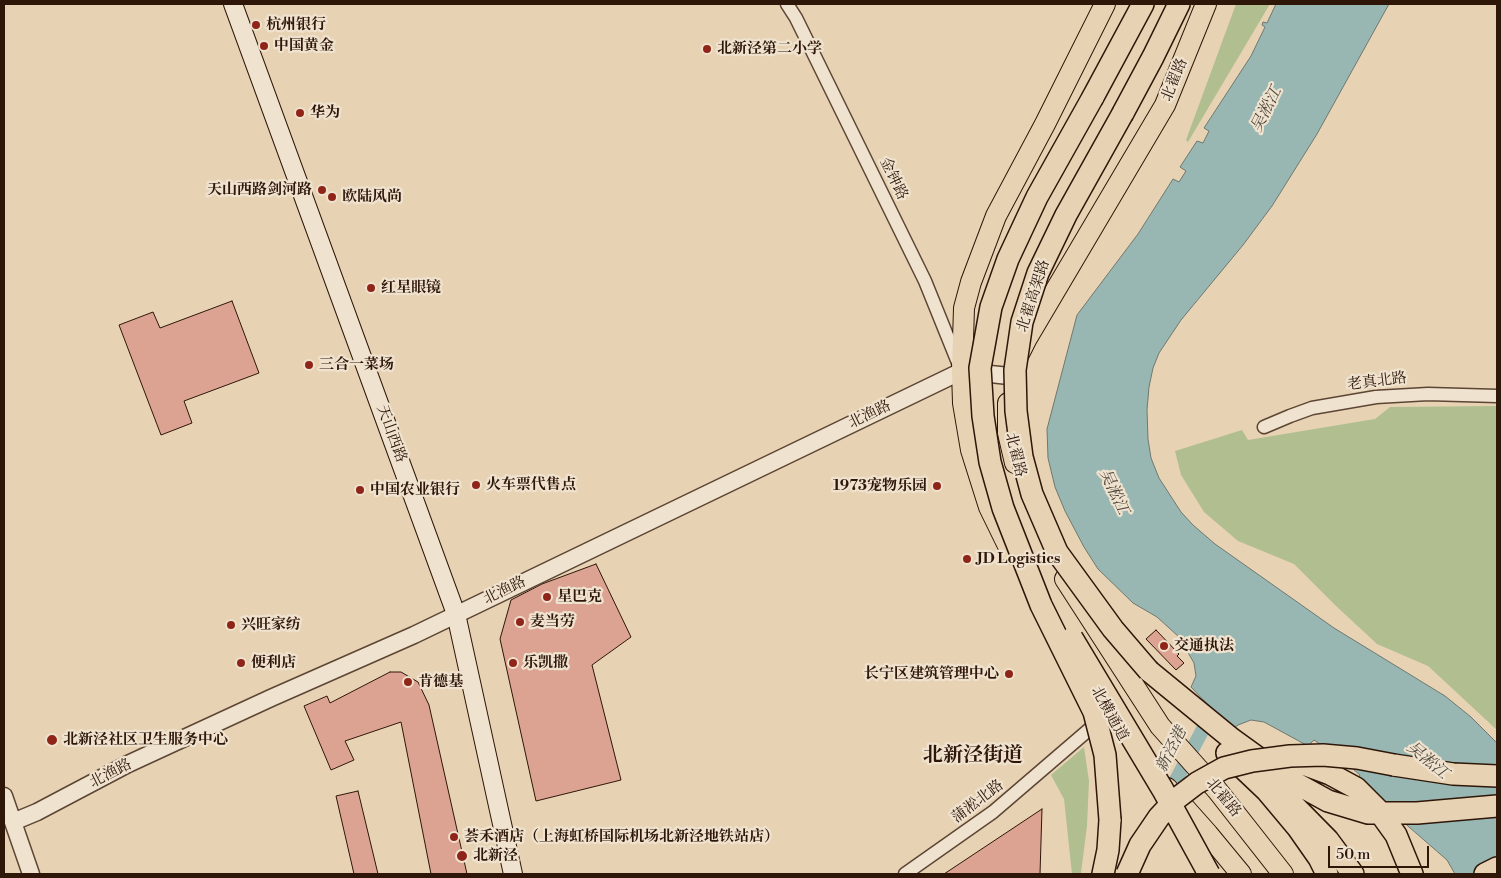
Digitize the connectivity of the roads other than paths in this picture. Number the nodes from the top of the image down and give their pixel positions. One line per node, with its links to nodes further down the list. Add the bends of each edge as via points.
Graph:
1 (233, 4): 12 (main road, 天山西路)
2 (787, 4): 7 (street, 金钟路, via 925,281)
3 (1105, 4): 7 (main road, via 996,216 970,282 964,308)
4 (1143, 4): 11 (highway, bridge, via 1037,197 1008,259 991,307 980,368 983,416 990,462)
5 (1179, 4): 13 (highway, 北翟高架路, bridge, via 1154,58 1066,215 1038,274 1022,322 1015,370 1022,457 1032,494 1057,552 1113,629)
6 (1206, 4): 8 (main road, 北翟路, via 1165,105 1026,340)
7 (962, 371): 8 (street); 12 (street, 北渔路); 14 (main road, via 963,403 971,450 989,506 1014,558)
8 (1009, 376): 29 (main road, 北翟路, via 1008,433 1015,465 1047,550 1160,726 1217,790)
9 (1497, 396): 10 (street, 老真北路, via 1428,394 1376,397 1312,408)
10 (1264, 427)
11 (1021, 555): 24 (highway, bridge, via 1041,605 1094,712 1103,746 1110,820); 26 (highway, 北横通道, bridge); 27 (highway, bridge, via 1164,790)
12 (456, 614): 19 (street, 北渔路, via 128,764); 22 (main road, 天山西路)
13 (1149, 671): 18 (highway, bridge, via 1232,739 1286,778 1328,801 1368,813 1417,813); 30 (highway, bridge, via 1267,791 1298,828); 31 (highway, bridge, via 1280,789 1328,840)
14 (1111, 711): 23 (street, 蒲淞北路, via 994,812); 28 (main road, bridge, via 1142,760)
15 (1269, 758): 16 (highway, bridge, via 1323,755 1453,774); 25 (highway, bridge, via 1224,768 1176,799 1140,845); 32 (highway, bridge, via 1303,764 1356,788 1378,810 1396,836)
16 (1497, 776)
17 (4, 796): 19 (street)
18 (1497, 806)
19 (9, 824): 21 (street)
20 (1497, 868): 33 (highway)
21 (31, 874)
22 (513, 874)
23 (905, 874)
24 (1103, 874)
25 (1126, 874)
26 (1195, 874)
27 (1209, 874)
28 (1241, 874)
29 (1283, 874)
30 (1326, 874)
31 (1353, 874)
32 (1412, 874)
33 (1485, 874)

